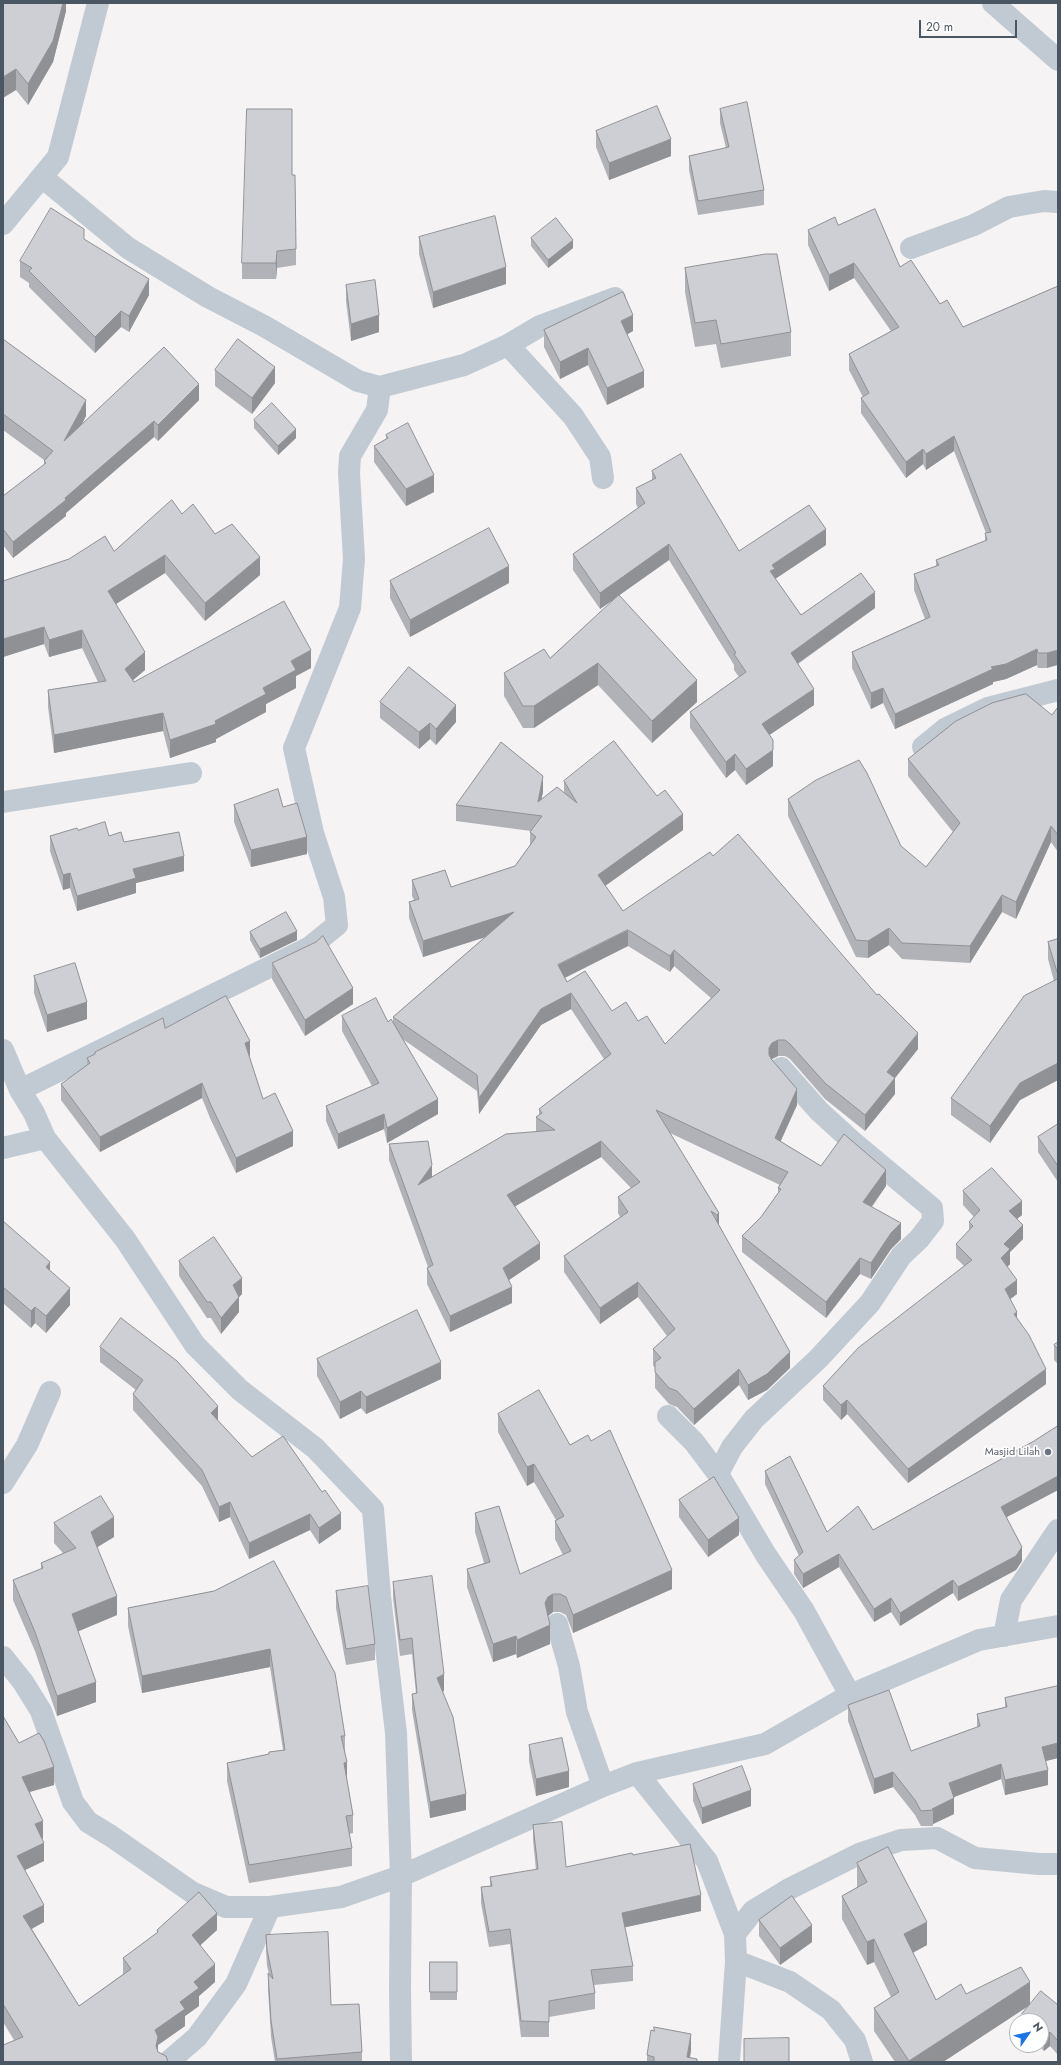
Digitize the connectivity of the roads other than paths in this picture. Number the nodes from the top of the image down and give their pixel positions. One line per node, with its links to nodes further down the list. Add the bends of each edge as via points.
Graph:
1 (98, 3): 4 (street, via 58,157)
2 (992, 3): 3 (street)
3 (1058, 60)
4 (42, 177): 6 (street); 10 (street, via 128,248 208,297 264,326 358,381)
5 (1058, 202): 7 (street, via 1044,201 1010,207 974,225)
6 (3, 224)
7 (911, 248)
8 (615, 298): 9 (street, via 540,326)
9 (508, 345): 10 (street, via 464,365); 11 (street, via 574,416 600,457)
10 (380, 387): 18 (street, via 377,410 350,456 354,559 350,608 294,748 313,833 334,897 337,925 310,946)
11 (603, 478)
12 (1058, 690): 13 (street, via 988,708 944,729)
13 (923, 747)
14 (191, 773): 15 (street)
15 (3, 802)
16 (3, 1050): 18 (street)
17 (781, 1068): 23 (street, via 819,1111 854,1144 932,1208 933,1221 920,1239 901,1256 870,1303 818,1359 754,1419 732,1447)
18 (20, 1090): 19 (street)
19 (45, 1138): 20 (street); 34 (street, via 125,1239 195,1345 240,1390 315,1448 373,1509 396,1733)
20 (3, 1148)
21 (50, 1392): 24 (street, via 27,1445)
22 (668, 1416): 23 (street, via 694,1442)
23 (718, 1474): 30 (street, via 766,1555 804,1611)
24 (3, 1483)
25 (1058, 1530): 28 (street, via 1012,1600)
26 (557, 1624): 32 (street, via 569,1666 577,1712)
27 (1058, 1626): 28 (street)
28 (1004, 1636): 30 (street, via 979,1640)
29 (3, 1658): 35 (street, via 41,1711 73,1802 88,1822 193,1893 226,1907)
30 (850, 1695): 31 (street, via 765,1744)
31 (637, 1773): 32 (street); 36 (street, via 707,1861)
32 (603, 1786): 34 (street)
33 (1058, 1864): 36 (street, via 975,1858 937,1838 901,1840 859,1854 790,1888 753,1911)
34 (401, 1876): 35 (street, via 341,1897); 39 (street)
35 (270, 1907): 38 (street, via 236,1984 197,2037)
36 (735, 1934): 37 (street)
37 (736, 1961): 40 (street); 41 (street, via 790,1982 831,2010 855,2040)
38 (168, 2062)
39 (401, 2062)
40 (729, 2062)
41 (862, 2062)

